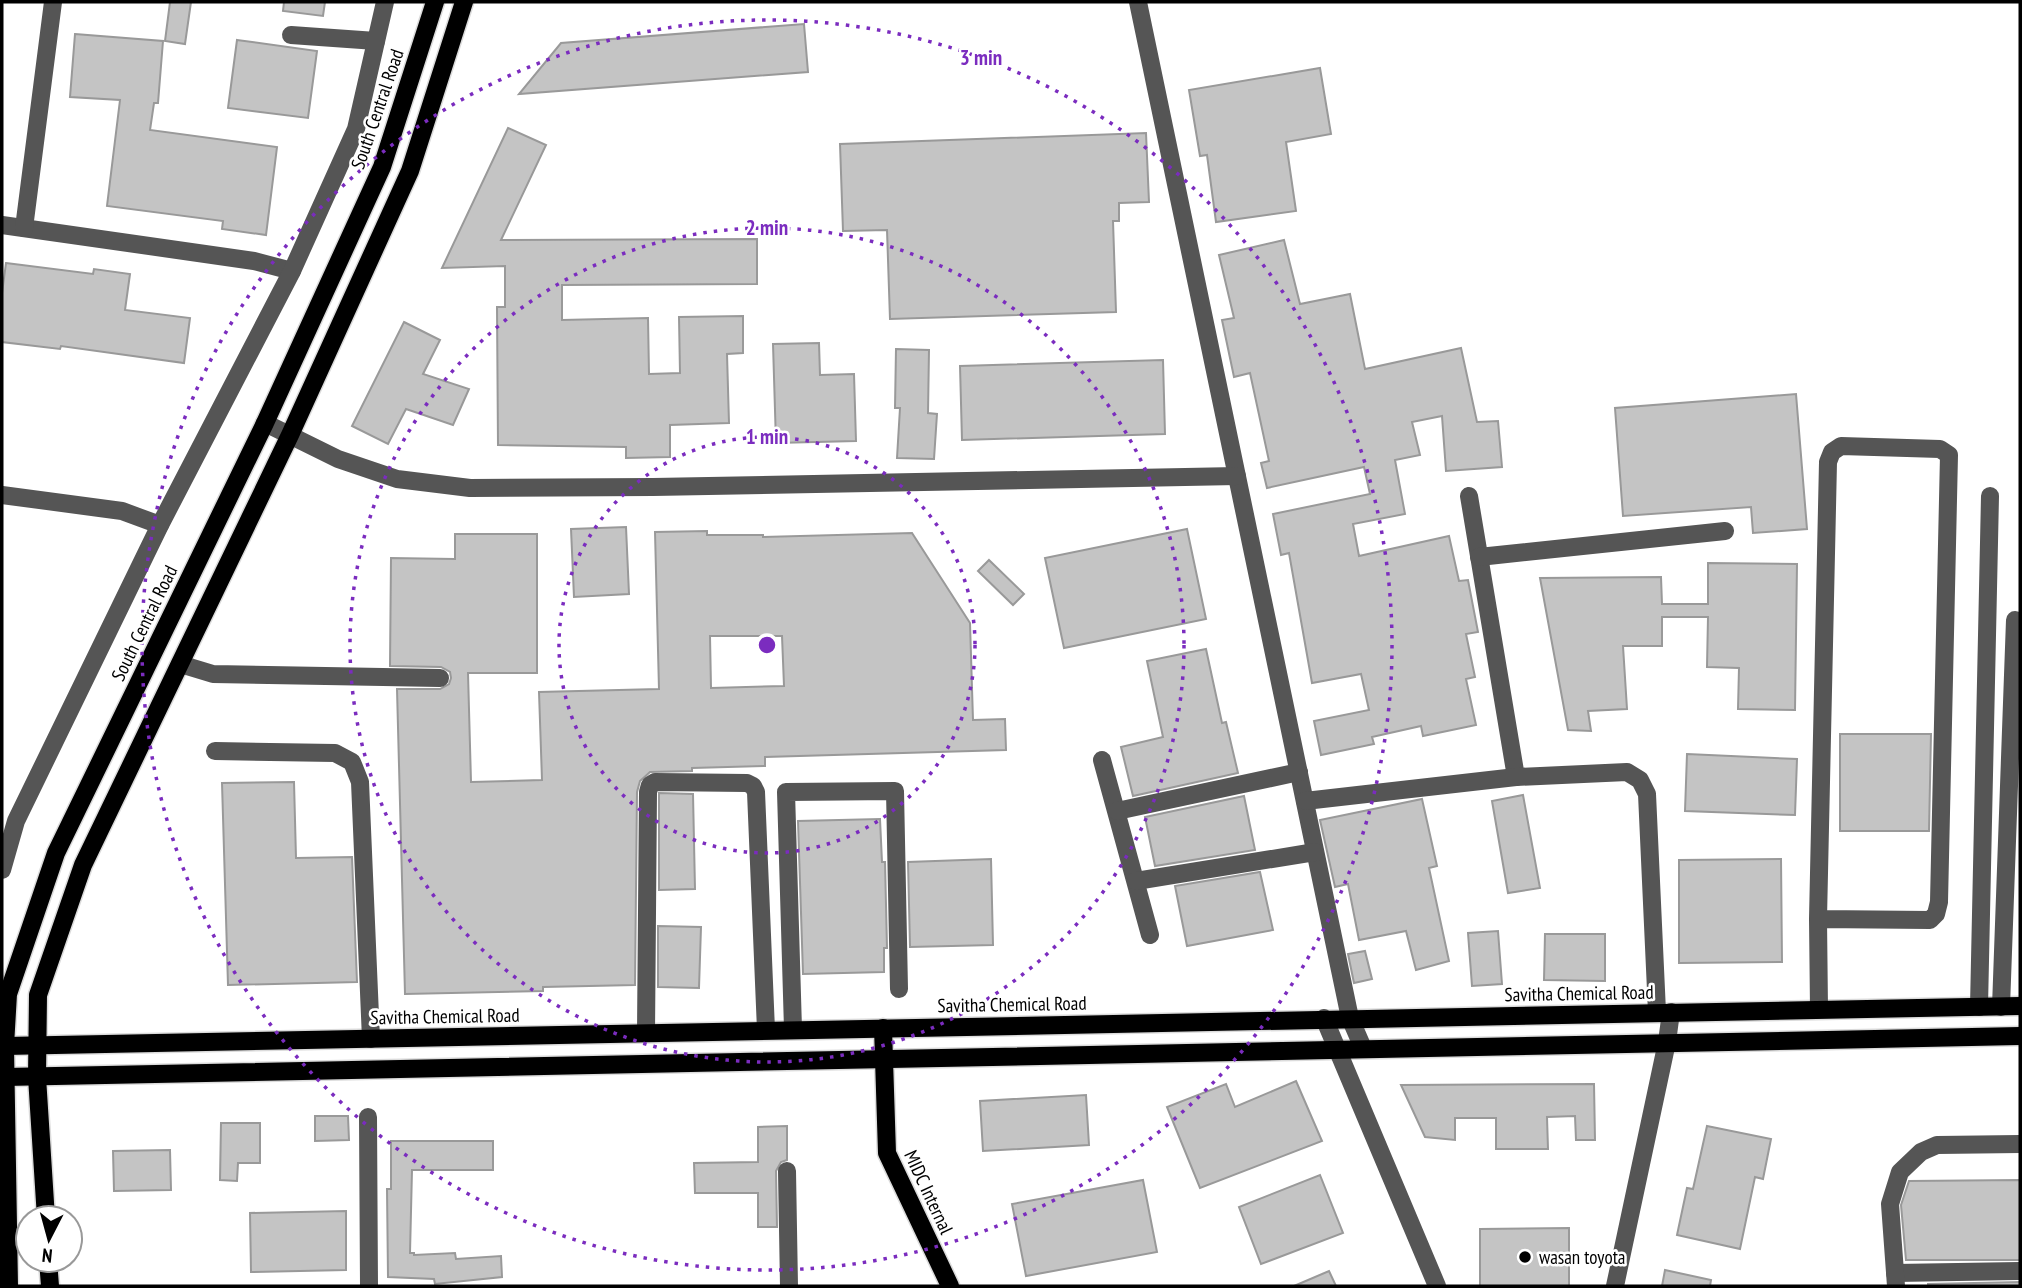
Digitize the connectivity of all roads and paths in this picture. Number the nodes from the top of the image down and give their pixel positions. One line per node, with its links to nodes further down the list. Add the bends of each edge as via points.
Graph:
1 (53, 2): 9 (street)
2 (385, 2): 7 (street)
3 (435, 2): 11 (main road, South Central Road, via 382,167)
4 (464, 2): 12 (main road, via 410,171)
5 (1138, 2): 13 (street)
6 (291, 34): 7 (street)
7 (376, 41): 10 (street, via 356,129)
8 (2, 225): 9 (street)
9 (24, 228): 10 (street, via 254,261)
10 (292, 271): 17 (street)
11 (265, 423): 12 (street); 50 (main road, South Central Road, via 56,853 8,995)
12 (290, 435): 13 (street, via 338,459 397,478 470,488); 21 (main road)
13 (1237, 476): 25 (street)
14 (2, 495): 17 (street, via 121,511)
15 (1469, 496): 19 (street)
16 (1990, 496): 37 (street)
17 (160, 526): 29 (street)
18 (1725, 531): 19 (street)
19 (1479, 557): 26 (street)
20 (2015, 620): 38 (street)
21 (180, 663): 22 (street, via 214,674); 51 (main road, via 83,865 38,995)
22 (440, 678)
23 (215, 751): 48 (street, via 335,753 352,762 360,782)
24 (1102, 760): 28 (street)
25 (1299, 772): 27 (street); 28 (street)
26 (1516, 777): 27 (street); 40 (street, via 1627,772 1640,780 1647,794)
27 (1305, 801): 30 (street)
28 (1117, 811): 32 (street)
29 (9, 820): 31 (street)
30 (1315, 852): 32 (street); 42 (street)
31 (2, 870)
32 (1136, 881): 34 (street)
33 (1818, 919): 33 (street, via 1828,462 1841,446 1940,449 1948,455 1936,914 1930,920); 39 (street)
34 (1150, 935)
35 (899, 989): 45 (street, via 895,791 786,792)
36 (2020, 1006): 38 (main road, Savitha Chemical Road)
37 (1979, 1007): 38 (main road, Savitha Chemical Road); 39 (main road, Savitha Chemical Road)
38 (2001, 1007)
39 (1819, 1009): 40 (main road, Savitha Chemical Road)
40 (1664, 1012): 42 (main road, Savitha Chemical Road); 49 (street)
41 (1324, 1018): 42 (main road, Savitha Chemical Road); 43 (main road, Savitha Chemical Road); 53 (street)
42 (1350, 1018): 52 (street)
43 (883, 1028): 45 (main road, Savitha Chemical Road); 54 (main road, MIDC Internal)
44 (766, 1030): 45 (main road, Savitha Chemical Road); 46 (main road, Savitha Chemical Road); 46 (street, via 753,786 655,782 648,792)
45 (793, 1030)
46 (646, 1033): 48 (main road, Savitha Chemical Road)
47 (2020, 1036): 49 (main road)
48 (371, 1039): 51 (main road, Savitha Chemical Road)
49 (1667, 1042): 52 (main road); 68 (street)
50 (3, 1046): 51 (main road, Savitha Chemical Road); 55 (main road, South Central Road)
51 (37, 1046): 56 (main road)
52 (1363, 1048): 53 (main road)
53 (1336, 1049): 54 (main road); 67 (street)
54 (884, 1059): 56 (main road); 66 (main road, MIDC Internal, via 887,1153)
55 (5, 1077): 56 (main road); 63 (main road, South Central Road)
56 (37, 1077): 60 (main road)
57 (368, 1117): 64 (street)
58 (2020, 1144): 62 (street, via 1937,1145 1921,1152 1900,1172 1890,1203)
59 (787, 1171): 65 (street)
60 (45, 1204)
61 (2020, 1271): 62 (street)
62 (1896, 1280)
63 (9, 1286)
64 (369, 1286)
65 (789, 1286)
66 (950, 1286)
67 (1437, 1286)
68 (1615, 1286)

